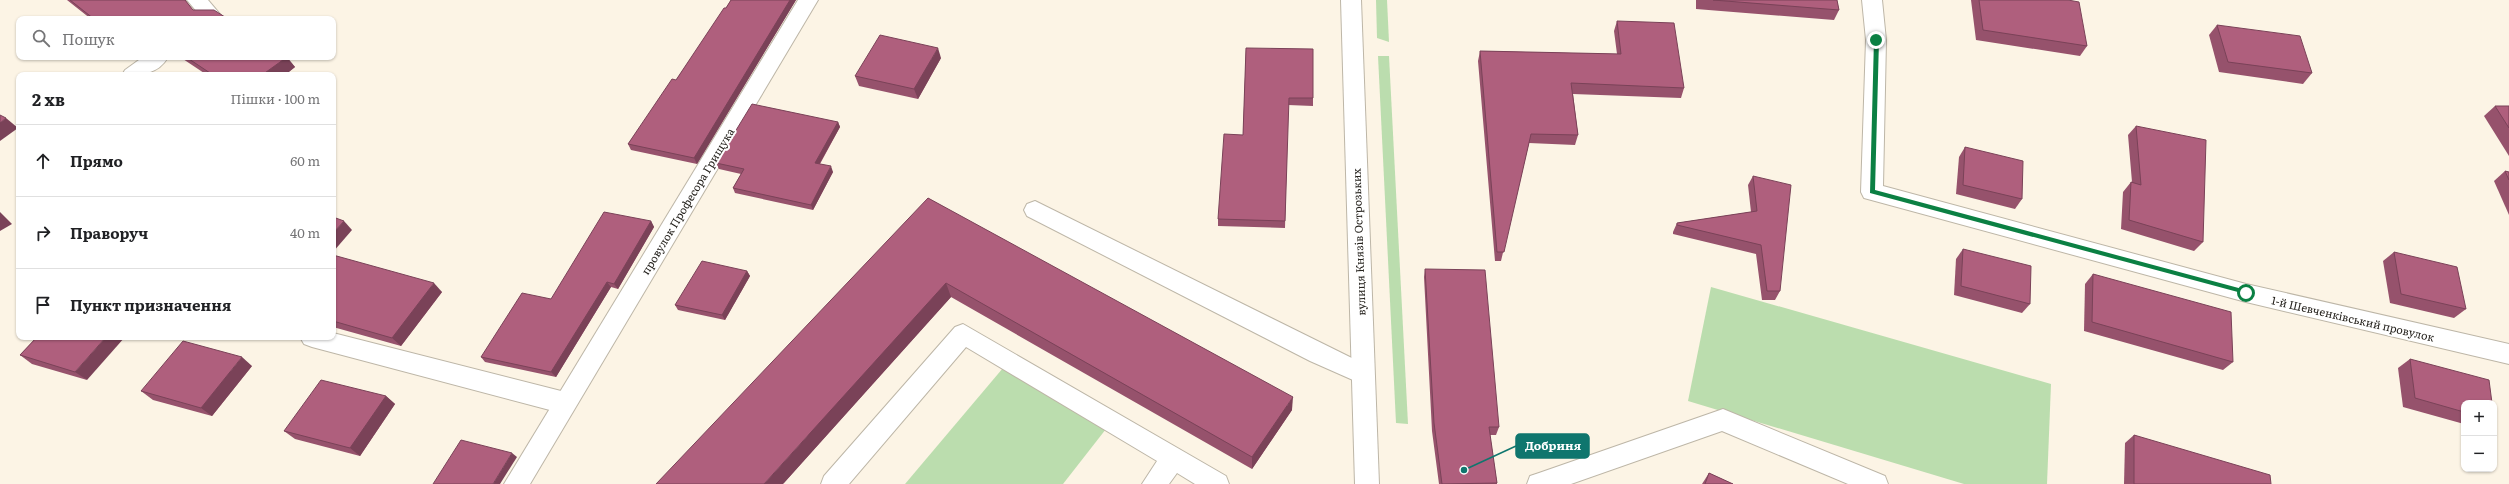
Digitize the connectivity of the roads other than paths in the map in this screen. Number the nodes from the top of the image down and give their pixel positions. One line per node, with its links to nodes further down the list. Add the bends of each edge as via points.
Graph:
1 (196, 0): 5 (street)
2 (808, 0): 12 (street, провулок Професора Грищука)
3 (1351, 0): 11 (street, вулиця Князів Острозьких)
4 (1872, 0): 10 (street, 1-й Шевченківський провулок, via 1876,40 1872,192 2246,293)
5 (211, 16)
6 (154, 60): 7 (street)
7 (136, 72)
8 (1034, 210): 11 (street)
9 (324, 340): 12 (street)
10 (2509, 354)
11 (1362, 374): 18 (street, вулиця Князів Острозьких)
12 (565, 403): 14 (street, провулок Професора Грищука)
13 (1173, 459): 15 (street, via 963,334); 16 (street); 17 (street)
14 (516, 484)
15 (833, 484)
16 (1154, 484)
17 (1217, 484)
18 (1367, 484)
19 (1539, 484): 20 (street, via 1723,420)
20 (1876, 484)

